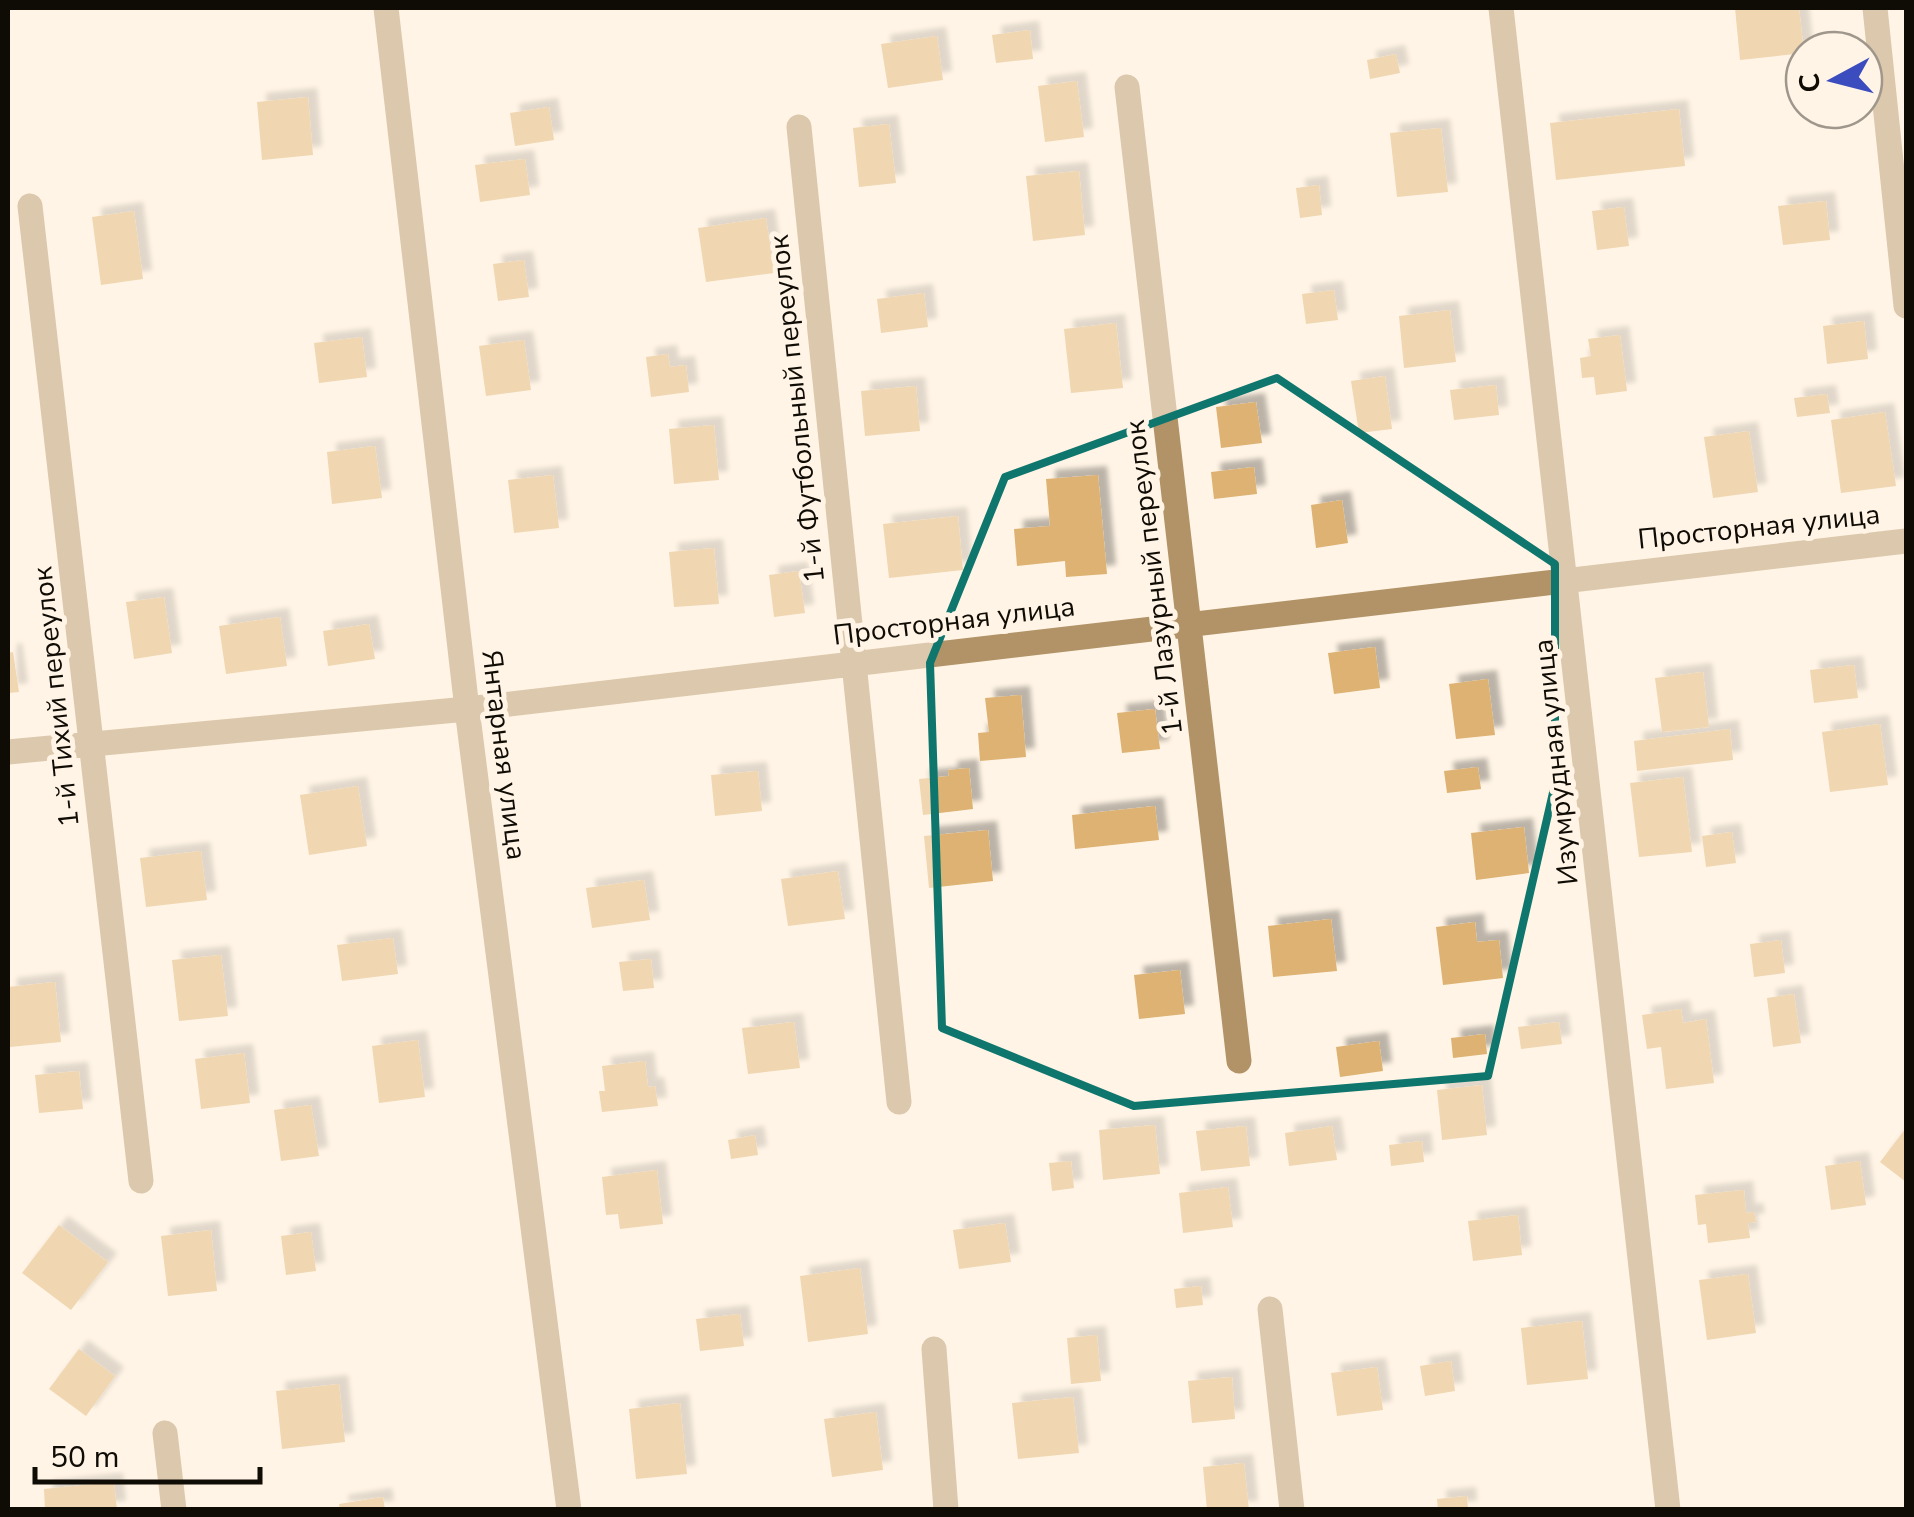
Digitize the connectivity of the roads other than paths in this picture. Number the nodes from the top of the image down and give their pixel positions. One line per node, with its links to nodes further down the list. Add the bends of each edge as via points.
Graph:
1 (386, 8): 12 (street, Янтарная улица)
2 (1501, 8): 9 (street, Изумрудная улица)
3 (1875, 8): 7 (street)
4 (1126, 87): 10 (street, 1-й Лазурный переулок)
5 (799, 127): 11 (street, 1-й Футбольный переулок)
6 (30, 206): 13 (street, 1-й Тихий переулок)
7 (1906, 306)
8 (1906, 541): 9 (street, Просторная улица)
9 (1566, 578): 10 (street, Просторная улица); 25 (street, Изумрудная улица)
10 (1189, 623): 11 (street, Просторная улица); 15 (street, 1-й Лазурный переулок)
11 (854, 663): 12 (street, Просторная улица); 16 (street, 1-й Футбольный переулок)
12 (467, 709): 13 (street, Просторная улица); 22 (street, Янтарная улица)
13 (92, 744): 14 (street, Просторная улица); 17 (street, 1-й Тихий переулок)
14 (8, 752)
15 (1239, 1061)
16 (899, 1102)
17 (141, 1181)
18 (1270, 1309): 24 (street)
19 (934, 1348): 23 (street)
20 (164, 1433): 21 (street)
21 (174, 1510)
22 (568, 1510)
23 (946, 1510)
24 (1292, 1510)
25 (1668, 1510)

